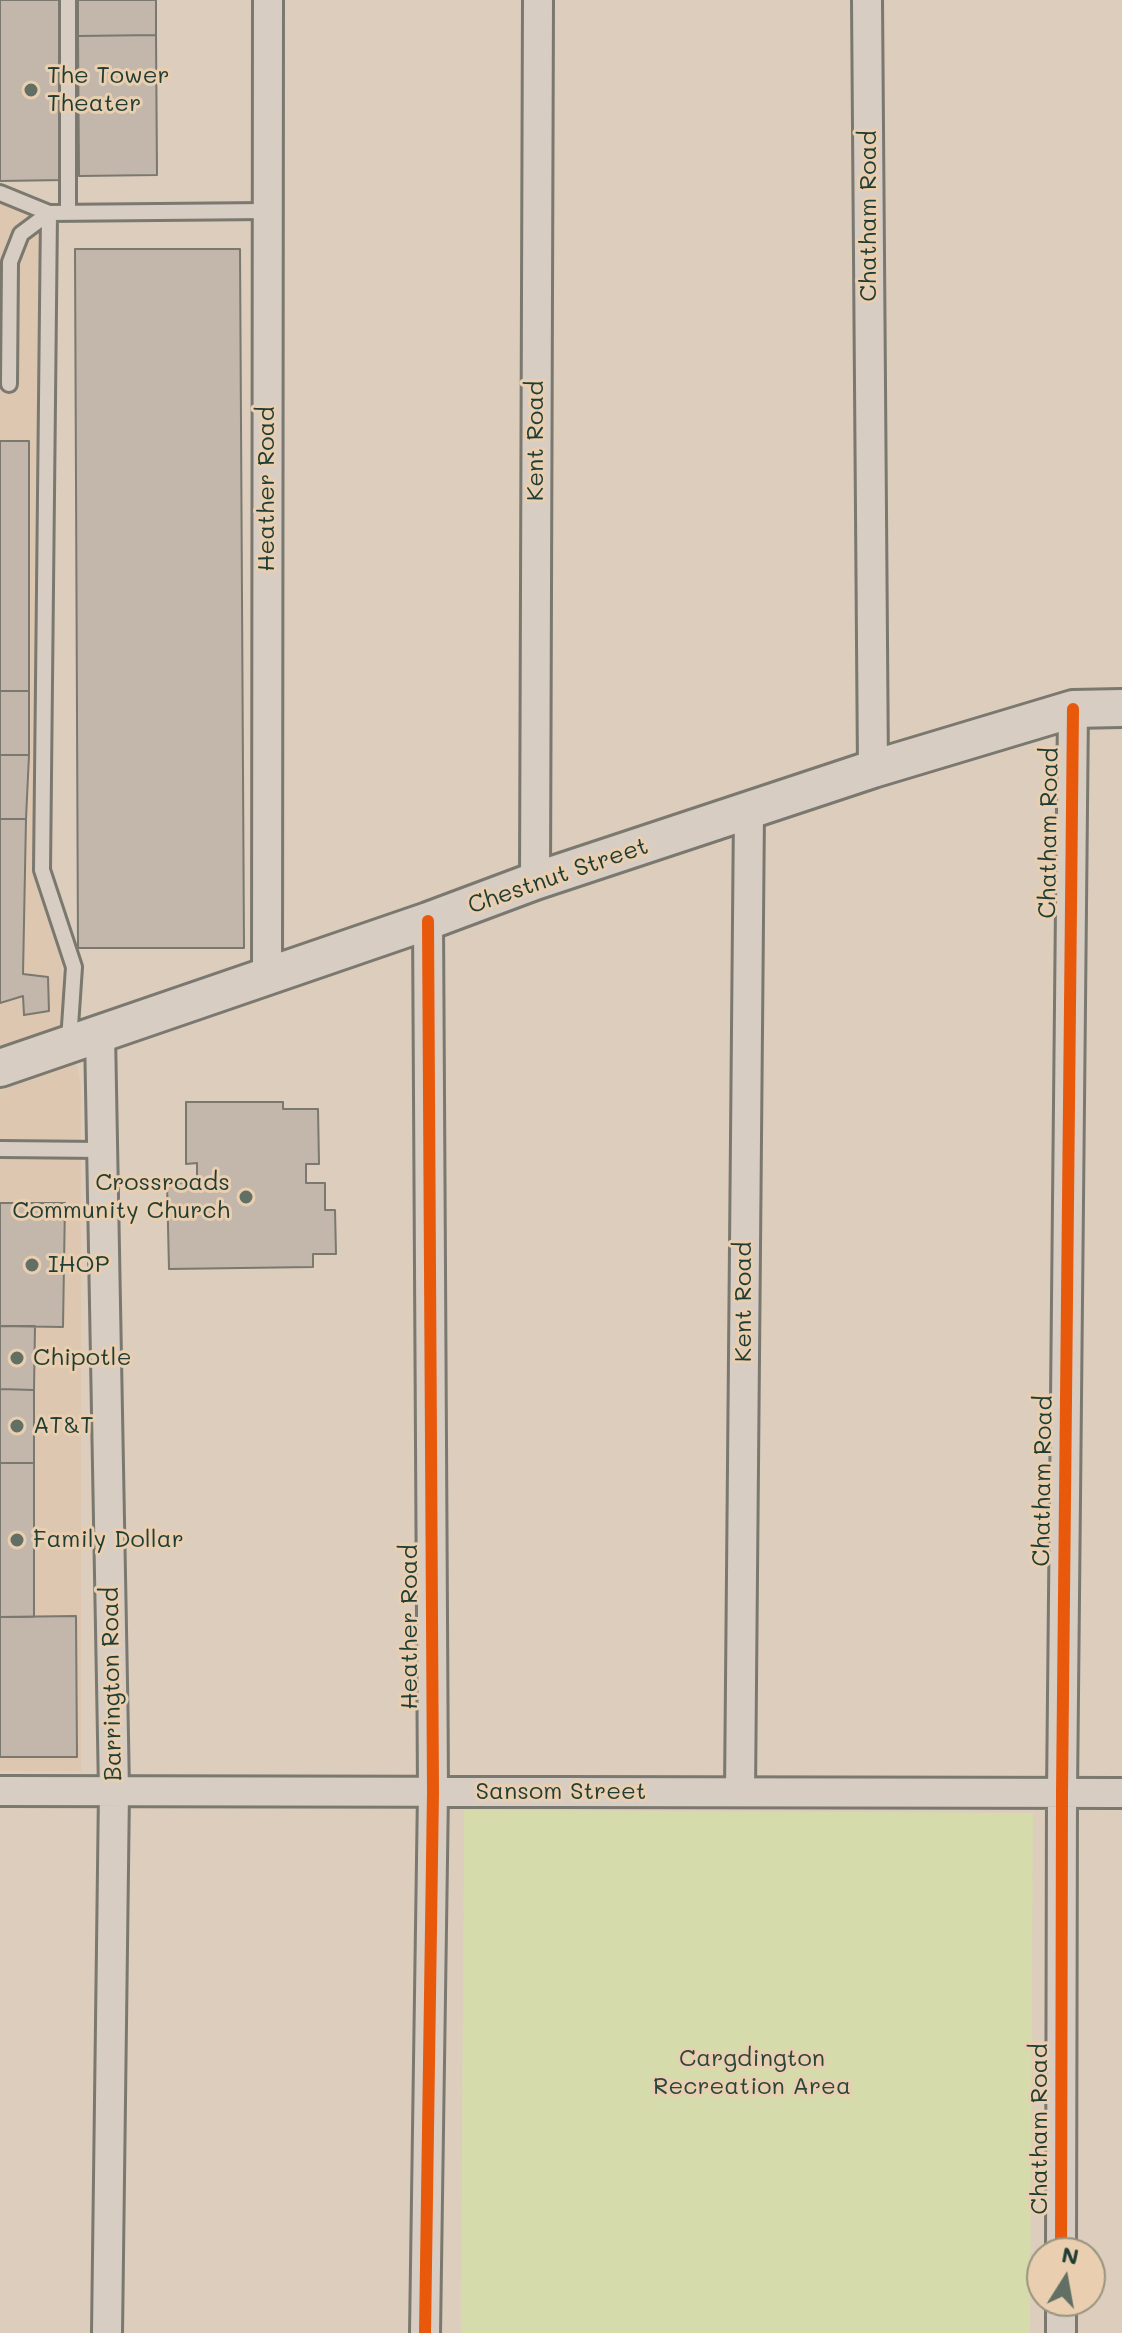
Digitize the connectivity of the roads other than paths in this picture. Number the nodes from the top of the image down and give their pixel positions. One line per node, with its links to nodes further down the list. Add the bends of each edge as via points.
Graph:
1 (68, 0): 8 (lane)
2 (268, 0): 6 (street, Heather Road)
3 (538, 0): 14 (street, Kent Road)
4 (867, 0): 12 (street, Chatham Road)
5 (0, 193): 7 (lane)
6 (267, 211): 8 (lane); 16 (street, Heather Road)
7 (49, 213): 8 (lane); 9 (lane, via 21,234 10,262); 17 (lane, via 42,870 74,967)
8 (68, 213)
9 (9, 384)
10 (1122, 708): 11 (street, Chestnut Street)
11 (1073, 709): 12 (street, Chestnut Street); 25 (street, Chatham Road)
12 (873, 769): 13 (street, Chestnut Street)
13 (749, 811): 14 (street, Chestnut Street); 24 (street, Kent Road)
14 (535, 881): 15 (street, Chestnut Street)
15 (428, 921): 16 (street, Chestnut Street); 23 (street, Heather Road)
16 (267, 977): 17 (street, Chestnut Street)
17 (84, 1040): 18 (street, Chestnut Street); 20 (street, Barrington Road)
18 (0, 1068)
19 (0, 1149): 20 (lane)
20 (102, 1150): 22 (street, Barrington Road)
21 (0, 1791): 22 (street, Sansom Street)
22 (114, 1791): 23 (street, Sansom Street); 28 (street, Barrington Road)
23 (433, 1792): 24 (street, Sansom Street); 29 (street, Heather Road)
24 (740, 1792): 25 (street, Sansom Street)
25 (1062, 1793): 26 (street, Sansom Street); 27 (street, Chatham Road)
26 (1122, 1793)
27 (1061, 2237)
28 (107, 2333)
29 (425, 2333)

